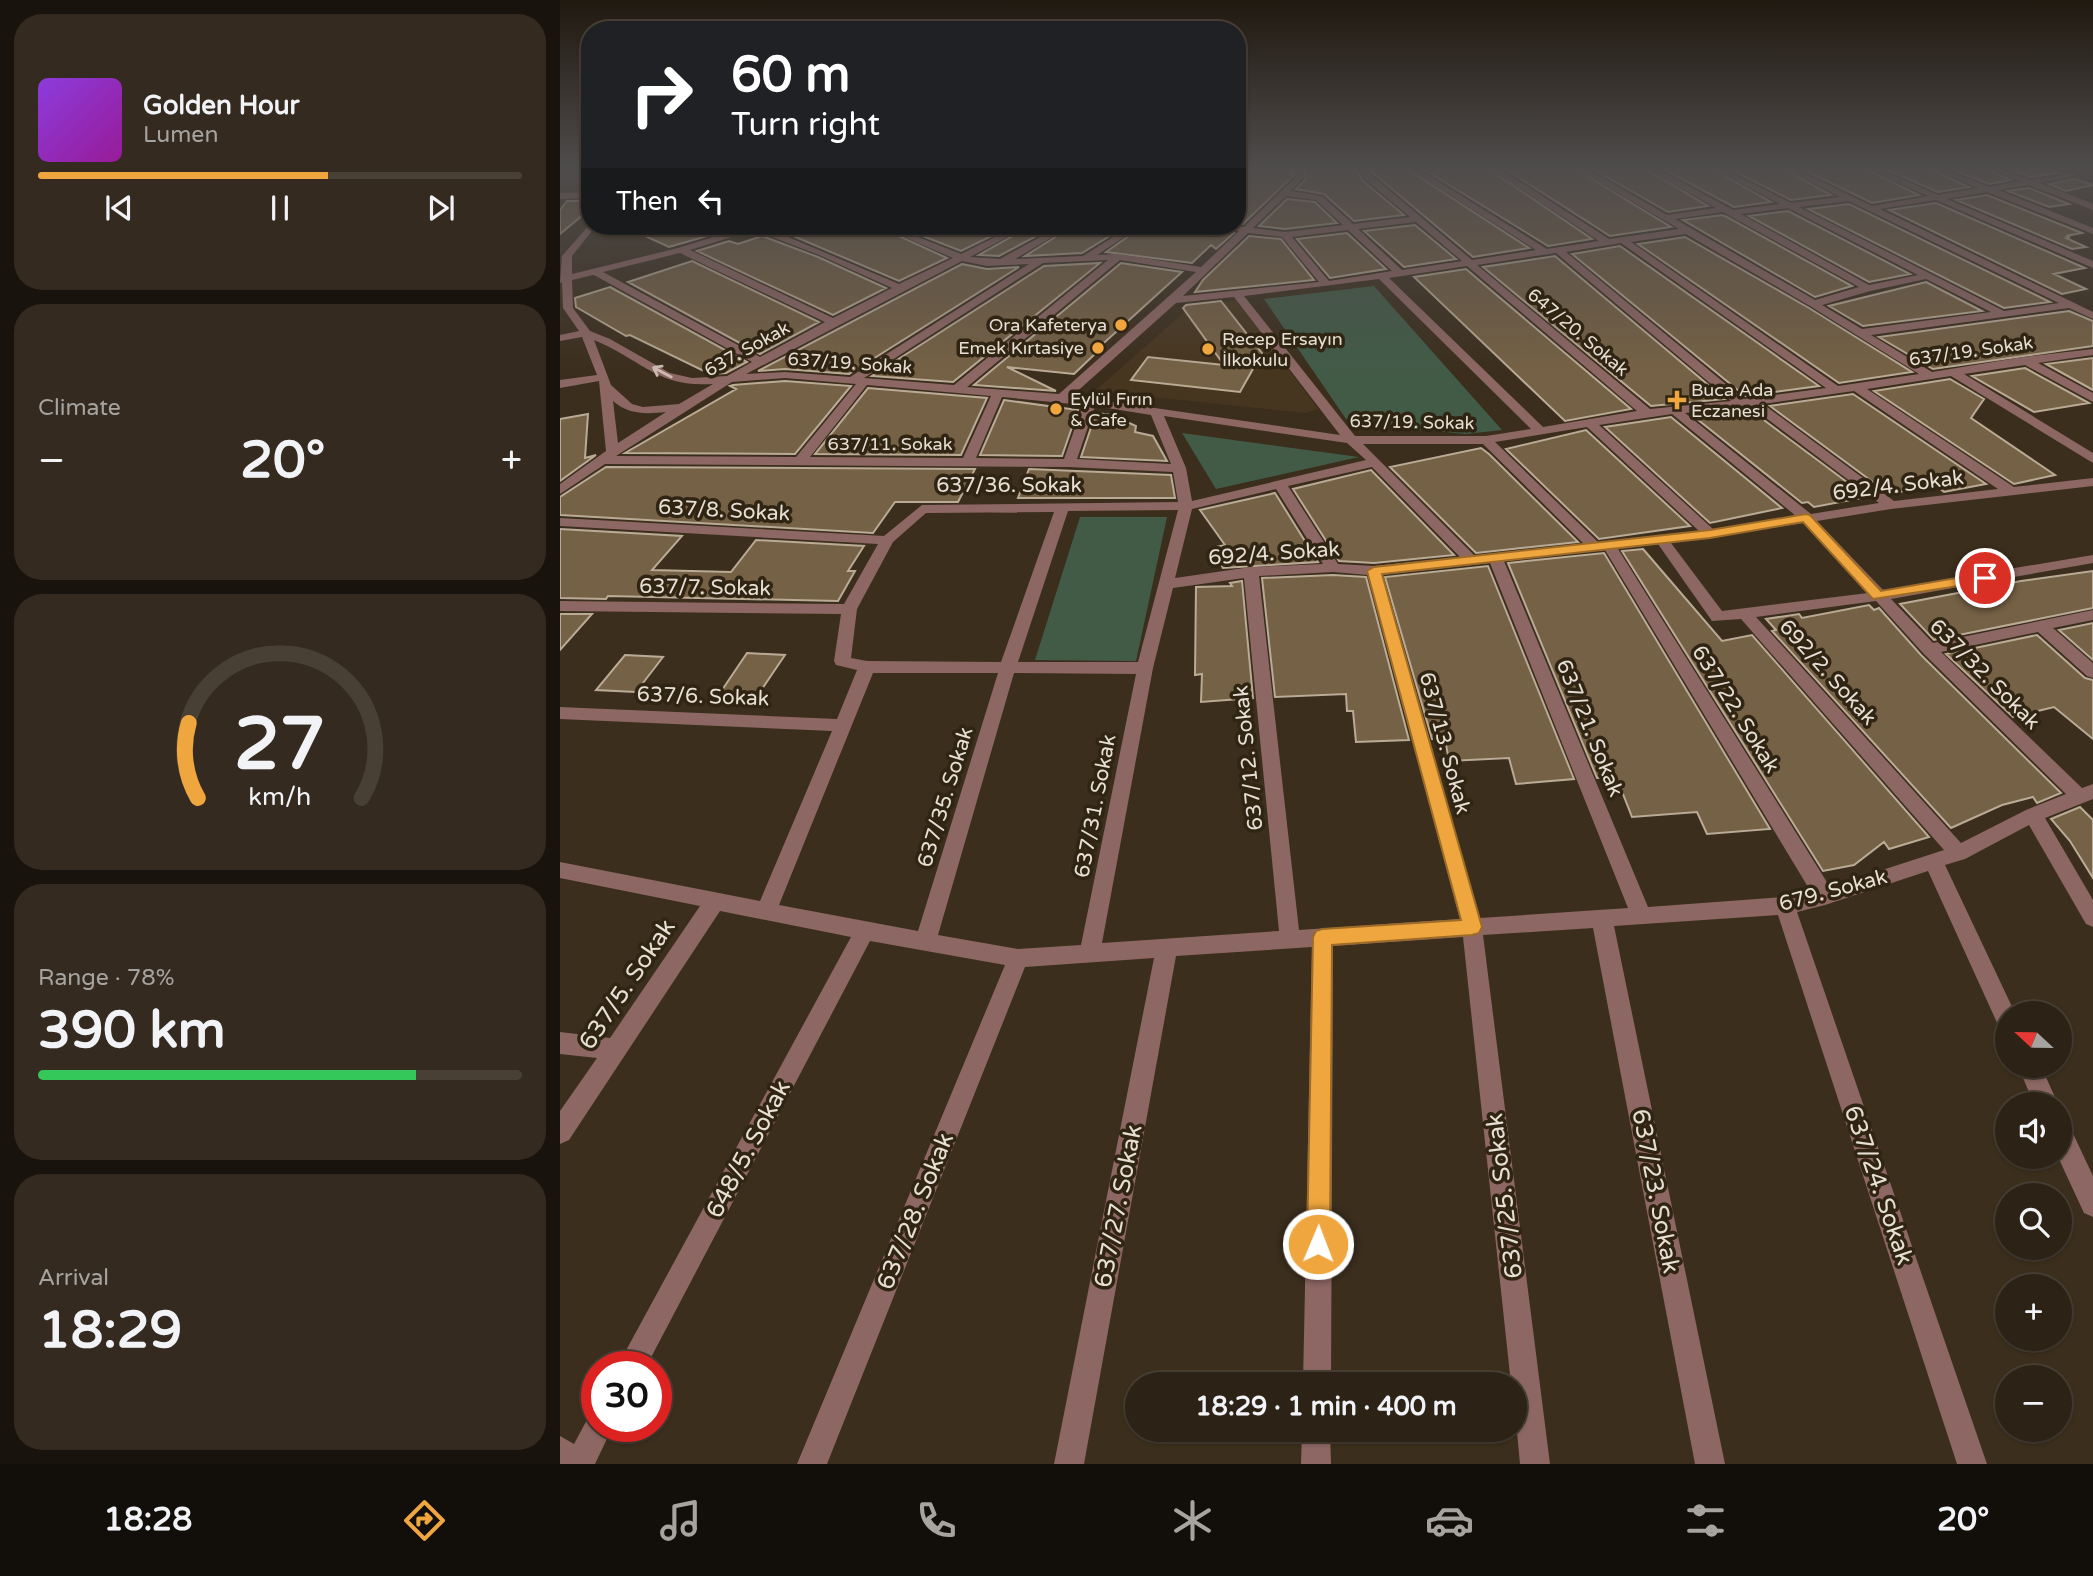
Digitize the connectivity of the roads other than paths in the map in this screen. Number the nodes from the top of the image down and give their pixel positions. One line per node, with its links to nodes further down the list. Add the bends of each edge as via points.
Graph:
1 (582, 235): 24 (street)
2 (729, 235): 22 (street)
3 (777, 235): 39 (street)
4 (906, 235): 26 (street)
5 (1002, 235): 26 (street, 637. Sokak)
6 (1050, 235): 30 (street)
7 (1121, 235): 27 (street)
8 (1238, 235): 32 (street)
9 (1285, 235): 38 (street)
10 (1359, 235): 33 (street)
11 (1437, 235): 29 (street, 647/20. Sokak)
12 (1525, 235): 23 (street)
13 (1597, 235): 21 (street)
14 (1655, 235): 20 (street)
15 (1694, 235): 43 (street)
16 (1772, 235): 40 (street)
17 (1847, 235): 36 (street)
18 (1929, 235): 44 (street)
19 (2023, 235): 31 (street)
20 (1622, 240): 21 (street); 62 (street)
21 (1607, 242): 23 (street)
22 (681, 250): 34 (street); 48 (street)
23 (1552, 251): 29 (street); 68 (street)
24 (563, 256): 37 (street)
25 (1118, 257): 27 (street); 32 (street); 63 (street)
26 (963, 258): 30 (street); 39 (street, 637. Sokak)
27 (1084, 259): 28 (street)
28 (1041, 261): 30 (street); 58 (street)
29 (1469, 262): 33 (street); 72 (street, 647/20. Sokak)
30 (1001, 263)
31 (2093, 265)
32 (1202, 270): 42 (street)
33 (1399, 272): 35 (street)
34 (597, 273): 37 (street); 54 (street)
35 (1380, 275): 38 (street); 74 (street)
36 (1928, 276): 40 (street); 46 (street)
37 (564, 280): 45 (street)
38 (1326, 284): 41 (street)
39 (898, 288): 48 (street, 637. Sokak)
40 (1868, 288): 43 (street)
41 (1238, 295): 42 (street); 75 (street)
42 (1173, 300): 65 (street)
43 (1814, 304): 49 (street)
44 (2071, 305): 46 (street); 47 (street)
45 (564, 309): 50 (street)
46 (2002, 314): 49 (street)
47 (2093, 316)
48 (833, 322): 54 (street, 637. Sokak)
49 (1859, 332): 56 (street)
50 (586, 333): 51 (street); 57 (street, one-way to 50, via 692,382 666,376); 59 (street)
51 (560, 338)
52 (2093, 352): 53 (street, 637/19. Sokak)
53 (2023, 360): 55 (street, 637/19. Sokak); 66 (street)
54 (759, 361): 57 (street, 637. Sokak)
55 (1952, 372): 56 (street, 637/19. Sokak); 78 (street)
56 (1928, 375): 61 (street, 637/19. Sokak)
57 (728, 377): 58 (street, 637/19. Sokak, via 785,375); 69 (street, 637. Sokak)
58 (859, 381): 63 (street, 637/19. Sokak); 80 (street)
59 (604, 382): 60 (street); 69 (street, via 620,404 634,410); 77 (street)
60 (560, 384)
61 (1854, 385): 62 (street, 637/19. Sokak); 88 (street)
62 (1834, 388): 68 (street, 637/19. Sokak)
63 (957, 389): 64 (street, 637/19. Sokak)
64 (998, 393): 65 (street, 637/19. Sokak); 82 (street)
65 (1062, 398): 67 (street, 637/19. Sokak)
66 (2093, 398)
67 (1090, 402): 70 (street, 637/19. Sokak); 83 (street)
68 (1747, 403): 71 (street, 637/19. Sokak); 89 (street)
69 (681, 406): 77 (street, 637. Sokak)
70 (1155, 410): 75 (street, 637/19. Sokak); 84 (street)
71 (1676, 411): 72 (street, 637/19. Sokak); 92 (street, 637/32. Sokak)
72 (1647, 413): 73 (street, 637/19. Sokak)
73 (1588, 422): 74 (street, 637/19. Sokak); 94 (street)
74 (1539, 430): 76 (street, 637/19. Sokak)
75 (1351, 440): 76 (street, 637/19. Sokak); 81 (street)
76 (1486, 440): 97 (street, 637/22. Sokak)
77 (612, 450): 79 (street, 637. Sokak)
78 (2093, 459)
79 (600, 460): 80 (street, 637/11. Sokak); 87 (street, 637. Sokak)
80 (800, 461): 82 (street, 637/11. Sokak)
81 (1375, 462): 86 (street, 637/36. Sokak); 100 (street)
82 (968, 463): 83 (street, 637/11. Sokak)
83 (1069, 464): 84 (street, 637/11. Sokak)
84 (1179, 468): 90 (street)
85 (2093, 482): 88 (street, 692/4. Sokak)
86 (1280, 484): 90 (street, 637/36. Sokak); 101 (street)
87 (560, 490)
88 (2012, 492): 89 (street, 692/4. Sokak)
89 (1891, 505): 92 (street, 692/4. Sokak)
90 (1186, 506): 91 (street, 637/36. Sokak); 104 (street, 637/31. Sokak)
91 (1062, 508): 96 (street, 637/36. Sokak, via 922,509); 112 (street, 637/35. Sokak)
92 (1806, 517): 94 (street, 692/4. Sokak); 105 (street, 637/32. Sokak)
93 (560, 522): 96 (street, 637/8. Sokak)
94 (1710, 534): 95 (street, 692/4. Sokak)
95 (1661, 539): 97 (street, 692/4. Sokak); 108 (street, via 1718,617)
96 (887, 540): 107 (street, 637/36. Sokak)
97 (1602, 546): 98 (street, 692/4. Sokak); 123 (street, 637/22. Sokak)
98 (1495, 557): 100 (street, 692/4. Sokak); 127 (street, 637/21. Sokak)
99 (2093, 559): 105 (street)
100 (1471, 560): 102 (street, 692/4. Sokak)
101 (1333, 568): 102 (street, 692/4. Sokak); 103 (street, 692/4. Sokak)
102 (1374, 571): 130 (street, 637/13. Sokak)
103 (1251, 572): 104 (street, 692/4. Sokak); 133 (street, 637/12. Sokak)
104 (1166, 584): 114 (street, 637/31. Sokak)
105 (1878, 596): 108 (street); 111 (street, 637/32. Sokak)
106 (560, 606): 107 (street, 637/7. Sokak)
107 (849, 610): 113 (street, 637/36. Sokak, via 842,661)
108 (1745, 614): 120 (street, 692/2. Sokak)
109 (2093, 615): 110 (street)
110 (2042, 627): 111 (street); 115 (street)
111 (1929, 649): 118 (street, 637/32. Sokak)
112 (1008, 666): 113 (street); 114 (street); 134 (street, 637/35. Sokak)
113 (867, 667): 117 (street)
114 (1145, 668): 136 (street, 637/31. Sokak)
115 (2093, 671)
116 (560, 713): 117 (street, 637/6. Sokak)
117 (843, 725): 126 (street)
118 (2086, 794): 119 (street, 679. Sokak)
119 (2033, 815): 120 (street, 679. Sokak); 128 (street)
120 (1958, 853): 121 (street, 679. Sokak)
121 (1934, 862): 123 (street, 679. Sokak); 138 (street)
122 (560, 870): 124 (street, 679. Sokak)
123 (1825, 897): 125 (street, 679. Sokak)
124 (716, 900): 126 (street, 679. Sokak); 140 (street, 637/5. Sokak)
125 (1785, 906): 127 (street, 679. Sokak); 156 (street, 637/24. Sokak)
126 (767, 910): 131 (street, 679. Sokak)
127 (1642, 916): 129 (street, 679. Sokak)
128 (2093, 918)
129 (1602, 919): 130 (street, 679. Sokak); 155 (street, 637/23. Sokak)
130 (1472, 927): 132 (street, 679. Sokak); 154 (street, 637/25. Sokak)
131 (865, 931): 134 (street, 679. Sokak); 144 (street, 648/5. Sokak)
132 (1322, 937): 133 (street, 679. Sokak); 145 (street)
133 (1290, 939): 135 (street, 679. Sokak)
134 (925, 942): 137 (street, 679. Sokak)
135 (1167, 948): 136 (street, 679. Sokak); 152 (street, 637/27. Sokak)
136 (1090, 953): 137 (street, 679. Sokak)
137 (1018, 958): 151 (street, 637/28. Sokak)
138 (1998, 1001)
139 (560, 1043): 140 (street)
140 (614, 1049): 141 (street, 637/5. Sokak)
141 (560, 1132)
142 (2072, 1158): 143 (street)
143 (2092, 1201)
144 (640, 1351)
145 (1317, 1372)
146 (591, 1442): 150 (street)
147 (1316, 1442): 153 (street)
148 (560, 1451): 149 (street)
149 (573, 1464)
150 (579, 1464)
151 (812, 1464)
152 (1069, 1464)
153 (1316, 1464)
154 (1535, 1464)
155 (1710, 1464)
156 (1972, 1464)

